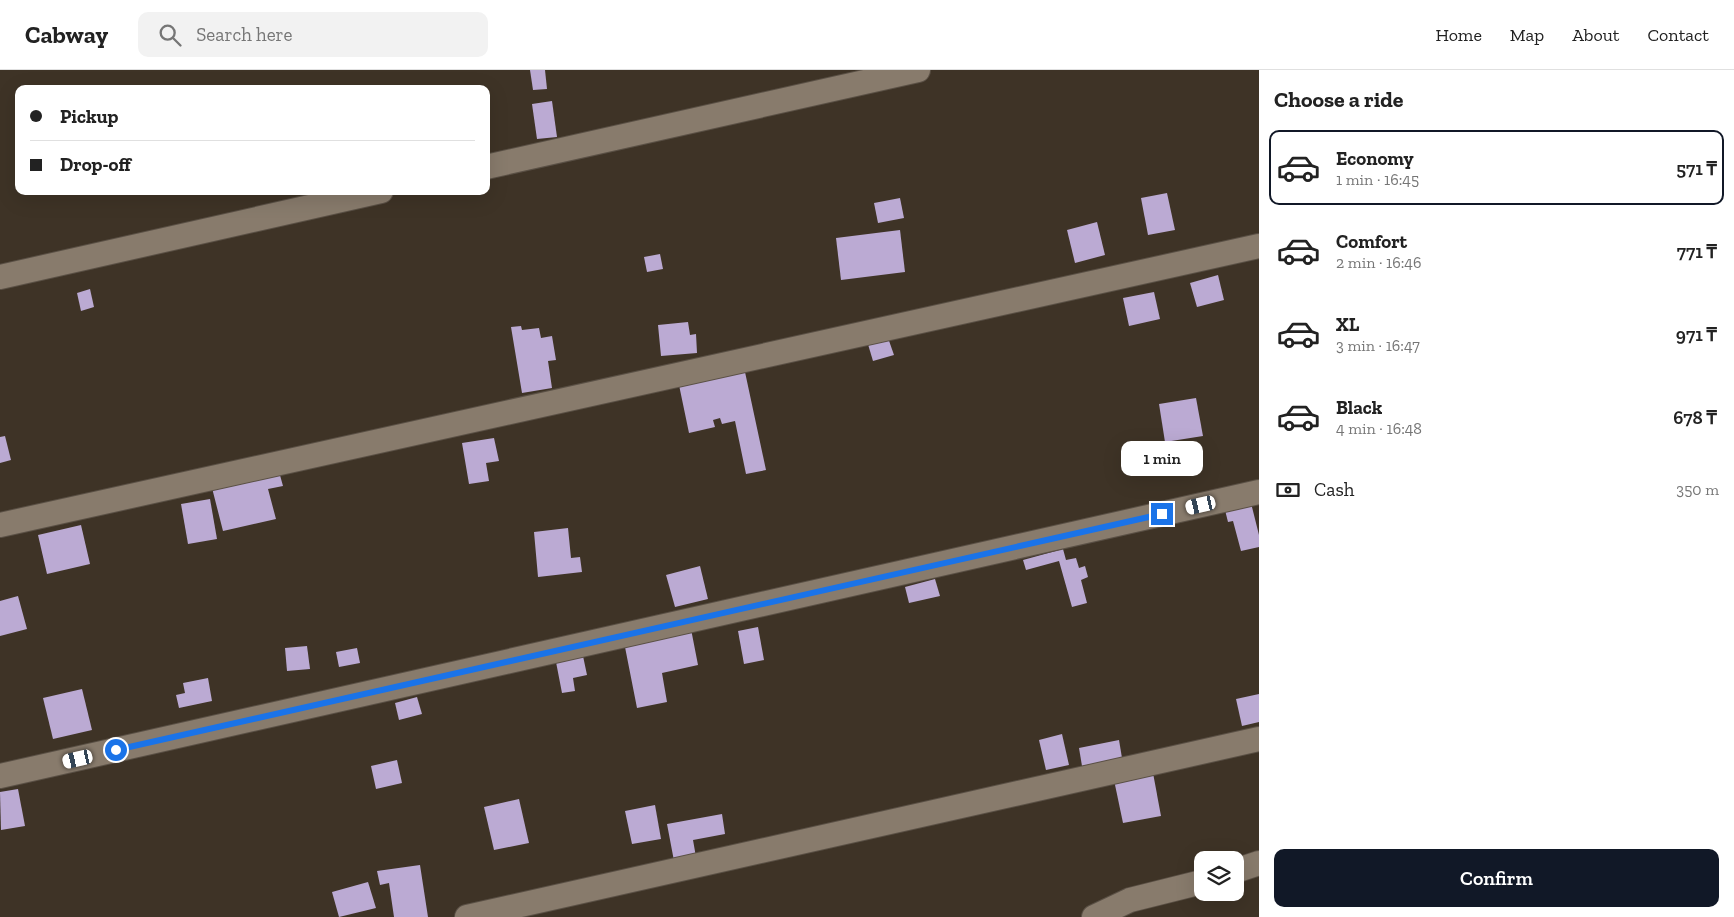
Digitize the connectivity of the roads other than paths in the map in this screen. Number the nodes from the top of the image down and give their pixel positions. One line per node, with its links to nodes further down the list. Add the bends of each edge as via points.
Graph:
1 (918, 70): 2 (street)
2 (490, 166)
3 (363, 195): 5 (street)
4 (1259, 246): 7 (street)
5 (0, 277)
6 (1259, 492): 9 (street)
7 (0, 525)
8 (1259, 739): 13 (street)
9 (0, 776)
10 (1259, 863): 11 (street)
11 (1244, 868)
12 (1194, 884): 14 (street, via 1130,900)
13 (466, 917)
14 (1094, 917)

